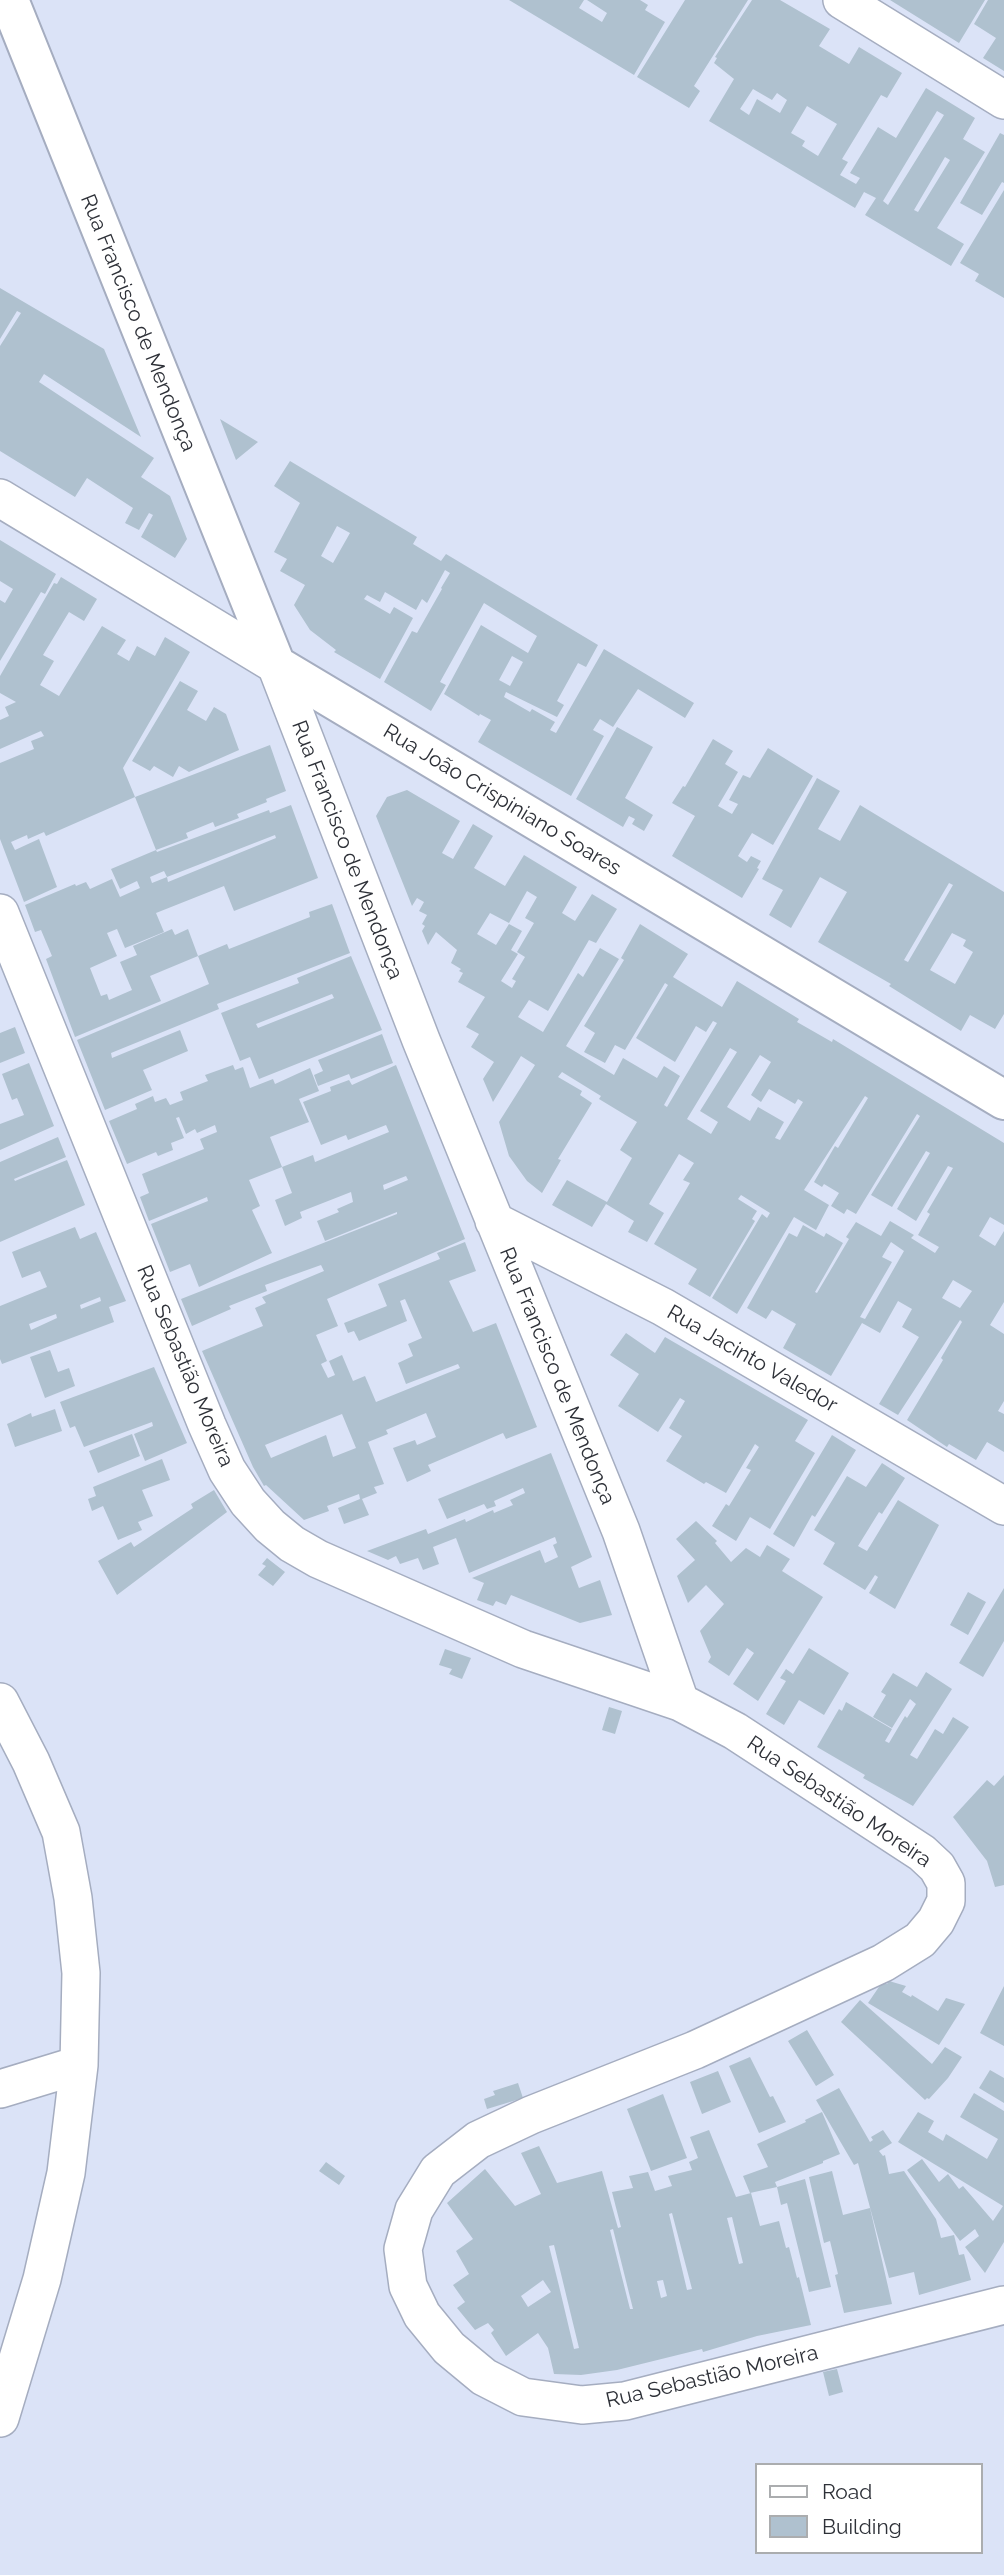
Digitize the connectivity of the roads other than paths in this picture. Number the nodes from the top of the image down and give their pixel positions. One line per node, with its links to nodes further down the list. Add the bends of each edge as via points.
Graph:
1 (9, 0): 5 (street, Rua Francisco de Mendonça)
2 (842, 0): 3 (street)
3 (1004, 100)
4 (0, 498): 5 (street, Rua João Crispiniano Soares)
5 (276, 665): 7 (street, Rua João Crispiniano Soares); 8 (street, Rua Francisco de Mendonça)
6 (0, 913): 11 (street, Rua Sebastião Moreira, via 207,1425 248,1502 292,1544 318,1559 523,1649)
7 (1004, 1100)
8 (494, 1221): 9 (street, Rua Jacinto Valedor, via 663,1307); 11 (street, Rua Francisco de Mendonça, via 621,1531)
9 (1004, 1506)
10 (0, 1702): 12 (street, via 61,1832 81,1973)
11 (680, 1702): 14 (street, Rua Sebastião Moreira, via 735,1731 922,1853 946,1883 946,1901 920,1940 883,1963 695,2050 531,2115 478,2140 448,2163 414,2210 403,2249 408,2286 422,2315 449,2348 484,2378 523,2397 582,2405 625,2401)
12 (79, 2065): 13 (street); 15 (street, via 65,2173 42,2279)
13 (0, 2090)
14 (1004, 2305)
15 (0, 2418)

